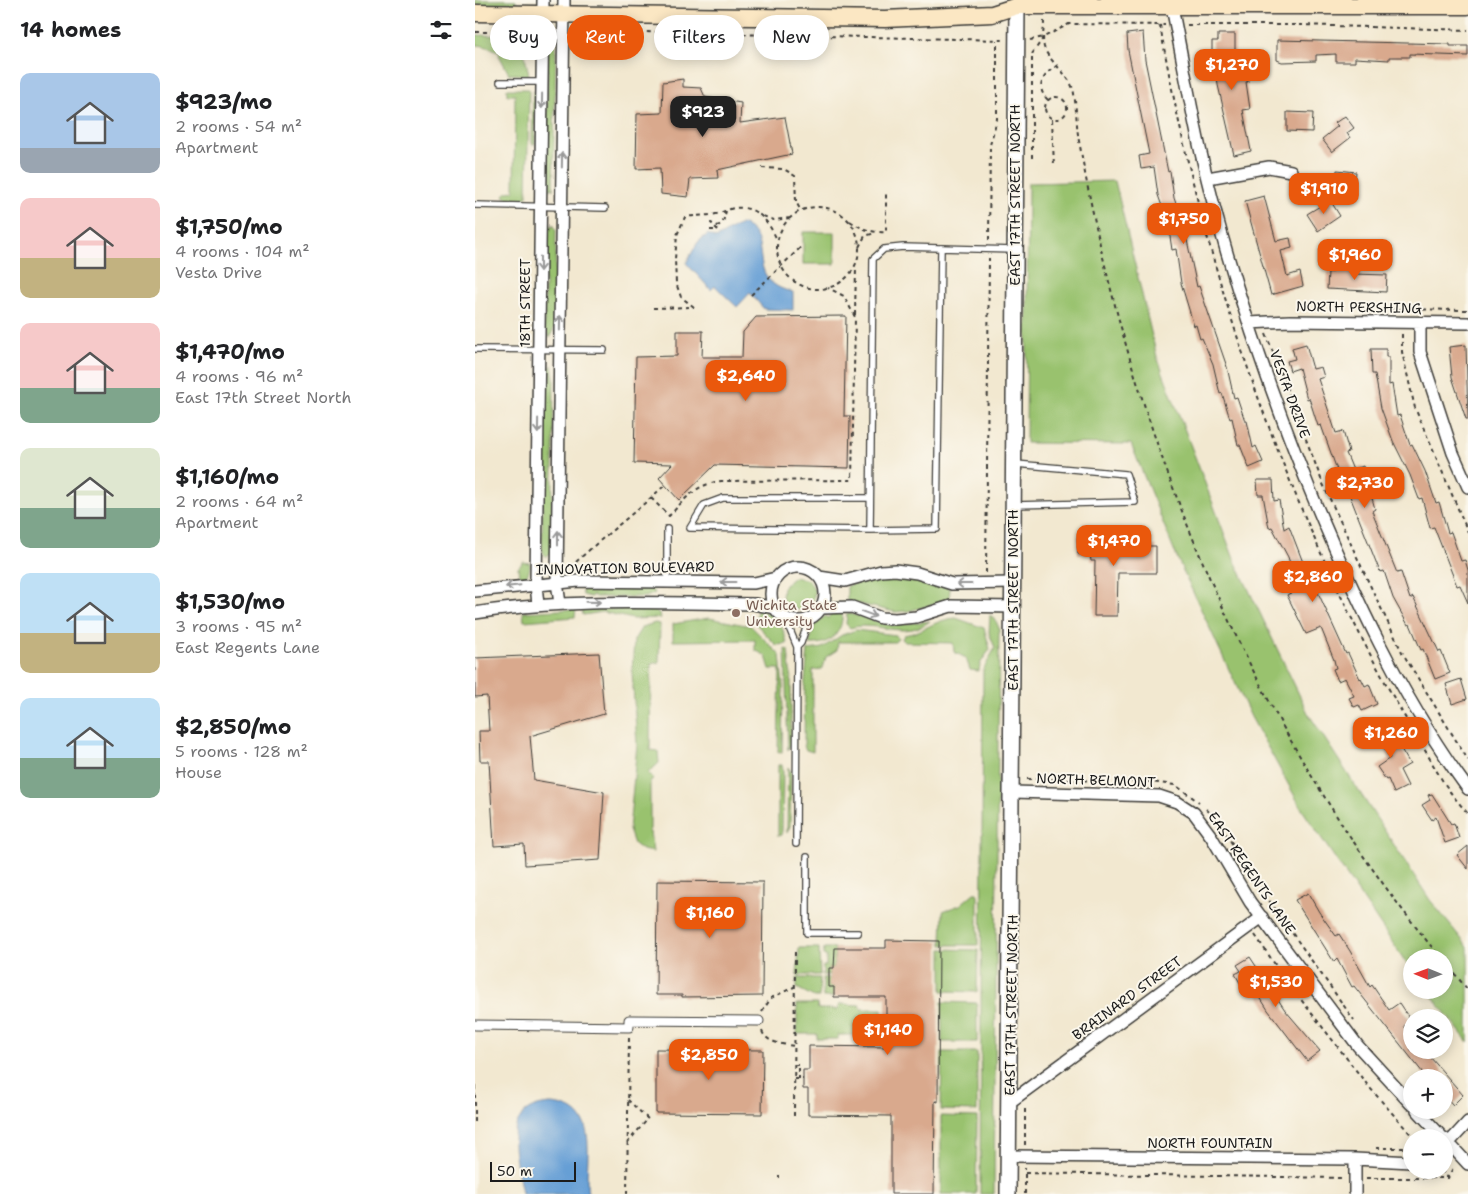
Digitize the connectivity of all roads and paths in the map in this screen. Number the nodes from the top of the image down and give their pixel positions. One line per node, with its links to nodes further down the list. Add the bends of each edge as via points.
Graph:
1 (1012, 2): 3 (main road); 6 (main road, via 992,14 885,19); 50 (street, EAST 17TH STREET NORTH)
2 (1370, 3): 3 (main road); 4 (main road)
3 (1179, 5): 9 (street, VESTA DRIVE)
4 (1468, 6)
5 (543, 7): 6 (main road); 7 (main road)
6 (564, 7): 14 (street)
7 (475, 13)
8 (1044, 23): 16 (path)
9 (1176, 25): 10 (path); 16 (path, via 1069,24); 32 (street, VESTA DRIVE)
10 (1468, 30)
11 (475, 32): 12 (path)
12 (490, 32)
13 (644, 32): 17 (path)
14 (563, 33): 15 (path); 36 (street, one-way to 14)
15 (567, 33)
16 (1044, 38): 19 (path); 21 (path, via 1044,48); 28 (path, via 1032,54)
17 (997, 40): 18 (path); 49 (path, via 997,119 990,145)
18 (1005, 40)
19 (1027, 40)
20 (542, 60): 23 (street, 18TH STREET)
21 (1057, 65): 24 (path, via 1045,74 1041,82 1044,97); 25 (path, via 1074,90)
22 (500, 82): 23 (lane)
23 (542, 82): 35 (street, 18TH STREET, one-way to 35)
24 (1048, 100): 26 (path, via 1058,96); 27 (path, via 1045,110)
25 (1075, 104): 26 (path); 108 (path, via 1079,143 1096,227 1134,376 1186,518 1220,598 1252,665 1314,777 1354,840)
26 (1068, 105): 27 (path, via 1062,118)
27 (1052, 118): 29 (path)
28 (1032, 158)
29 (1054, 166)
30 (762, 168): 39 (path, via 784,169 795,176 795,202)
31 (1291, 171): 32 (street, via 1269,167)
32 (1208, 178): 60 (street, VESTA DRIVE)
33 (886, 190): 44 (path, via 886,232)
34 (475, 205): 35 (lane)
35 (540, 206): 36 (lane); 65 (street, 18TH STREET, one-way to 65)
36 (561, 208): 37 (lane); 66 (street, one-way to 36)
37 (605, 208)
38 (726, 211): 40 (path, via 749,209); 43 (path, via 723,222 718,226 711,223 718,230); 55 (path, via 685,217 677,235 676,283 681,297 694,307)
39 (801, 211): 41 (path); 42 (path, via 825,208)
40 (763, 216): 41 (path, via 774,220); 45 (path)
41 (791, 217): 45 (path)
42 (847, 218): 44 (path, via 860,228); 46 (path, via 858,236)
43 (710, 230)
44 (877, 233): 46 (path, via 865,236)
45 (778, 241): 51 (path)
46 (859, 247): 52 (path)
47 (803, 248): 51 (path)
48 (941, 248): 49 (lane); 73 (lane, via 884,249 873,259); 76 (lane, via 937,529)
49 (989, 250): 50 (lane); 81 (path)
50 (1015, 250): 69 (street, EAST 17TH STREET NORTH)
51 (781, 265): 53 (path, via 801,285); 54 (path)
52 (856, 265): 53 (path, via 845,279); 59 (path)
53 (828, 288): 59 (path, via 844,296)
54 (751, 295)
55 (653, 308)
56 (1391, 310): 57 (path)
57 (1402, 310): 58 (path); 61 (path)
58 (1468, 310)
59 (855, 317): 72 (path, via 852,480 721,481 705,484 669,516)
60 (1249, 323): 61 (street, NORTH PERSHING); 97 (street, VESTA DRIVE, via 1276,406 1356,598 1409,698)
61 (1402, 323): 62 (street, NORTH PERSHING); 77 (path, via 1402,352 1415,408)
62 (1420, 323): 63 (street, NORTH PERSHING); 71 (street, via 1419,352)
63 (1468, 324)
64 (1265, 331): 96 (path, via 1323,484 1369,583 1402,652)
65 (539, 348): 66 (lane); 67 (lane); 85 (street, 18TH STREET, one-way to 85)
66 (559, 349): 68 (lane); 82 (street, one-way to 66)
67 (475, 350)
68 (605, 350)
69 (1013, 464): 74 (street, EAST 17TH STREET NORTH); 74 (lane, via 1126,474 1135,502)
70 (665, 485): 72 (path)
71 (1468, 487)
72 (651, 498): 78 (path)
73 (870, 498): 76 (lane); 76 (lane, via 723,498 704,505 690,528)
74 (1013, 504): 84 (street, EAST 17TH STREET NORTH)
75 (667, 529): 83 (lane)
76 (870, 530)
77 (1468, 532)
78 (576, 562)
79 (819, 577): 80 (street, INNOVATION BOULEVARD, via 813,571 797,567 782,572); 84 (street, INNOVATION BOULEVARD, one-way to 79, via 952,584 922,574 895,570 881,570 845,581); 91 (street, via 825,589)
80 (776, 578): 83 (street, INNOVATION BOULEVARD, one-way to 83, via 754,583); 90 (street, via 771,593)
81 (987, 578)
82 (557, 582): 83 (street, INNOVATION BOULEVARD); 85 (street, INNOVATION BOULEVARD); 87 (street)
83 (667, 582)
84 (1013, 583): 89 (street, EAST 17TH STREET NORTH)
85 (536, 584): 86 (street, INNOVATION BOULEVARD, one-way to 86); 88 (street, 18TH STREET)
86 (475, 591)
87 (560, 604): 88 (street); 90 (street, one-way to 90, via 754,604)
88 (538, 605): 92 (street)
89 (1013, 607): 91 (street, one-way to 89, via 852,607 881,618 895,619 916,617 951,606); 98 (street, EAST 17TH STREET NORTH)
90 (775, 608): 93 (street)
91 (822, 608): 94 (street)
92 (475, 613)
93 (785, 618): 94 (street); 95 (lane)
94 (809, 619): 95 (lane)
95 (797, 647): 100 (lane)
96 (1468, 760)
97 (1468, 789)
98 (1013, 792): 99 (street, NORTH BELMONT, via 1133,794 1159,796); 123 (street, EAST 17TH STREET NORTH)
99 (1177, 802): 104 (street, EAST REGENTS LANE, via 1194,814 1211,836)
100 (796, 844)
101 (807, 856): 105 (lane, via 807,932)
102 (1268, 899): 103 (path)
103 (1264, 901)
104 (1262, 918): 121 (street, EAST REGENTS LANE, via 1358,1046); 123 (street, BRAINARD STREET)
105 (858, 933)
106 (1253, 934): 129 (path, via 1369,1087)
107 (795, 948): 110 (path)
108 (1434, 949)
109 (1453, 972): 111 (path)
110 (794, 987): 112 (path, via 768,1000); 115 (path)
111 (1468, 990)
112 (759, 1021): 114 (street, via 629,1020); 115 (path, via 763,1035)
113 (475, 1025): 114 (street)
114 (629, 1027): 122 (path)
115 (794, 1046): 116 (path)
116 (794, 1065): 117 (path); 118 (path, via 799,1065)
117 (794, 1079): 118 (path); 125 (path)
118 (799, 1079): 119 (path)
119 (803, 1079)
120 (475, 1086): 128 (path)
121 (1403, 1095)
122 (628, 1100): 132 (path); 132 (path, via 648,1119)
123 (1009, 1102): 136 (street, EAST 17TH STREET NORTH)
124 (1025, 1107): 133 (path)
125 (794, 1116)
126 (1425, 1119): 130 (street)
127 (1468, 1122): 131 (street)
128 (475, 1126)
129 (1406, 1129)
130 (1434, 1129)
131 (1453, 1135)
132 (627, 1143): 145 (path)
133 (1025, 1144)
134 (1453, 1149): 135 (street)
135 (1458, 1154): 139 (street); 140 (path)
136 (1009, 1156): 137 (street, NORTH FOUNTAIN); 146 (street, EAST 17TH STREET NORTH)
137 (1355, 1159): 138 (street, NORTH FOUNTAIN); 143 (street)
138 (1403, 1162)
139 (1468, 1164)
140 (1453, 1166)
141 (1025, 1168): 142 (path)
142 (1025, 1173): 143 (path); 147 (path)
143 (1355, 1178): 144 (path); 148 (street)
144 (1403, 1178)
145 (627, 1194)
146 (1008, 1194)
147 (1025, 1194)
148 (1355, 1194)

